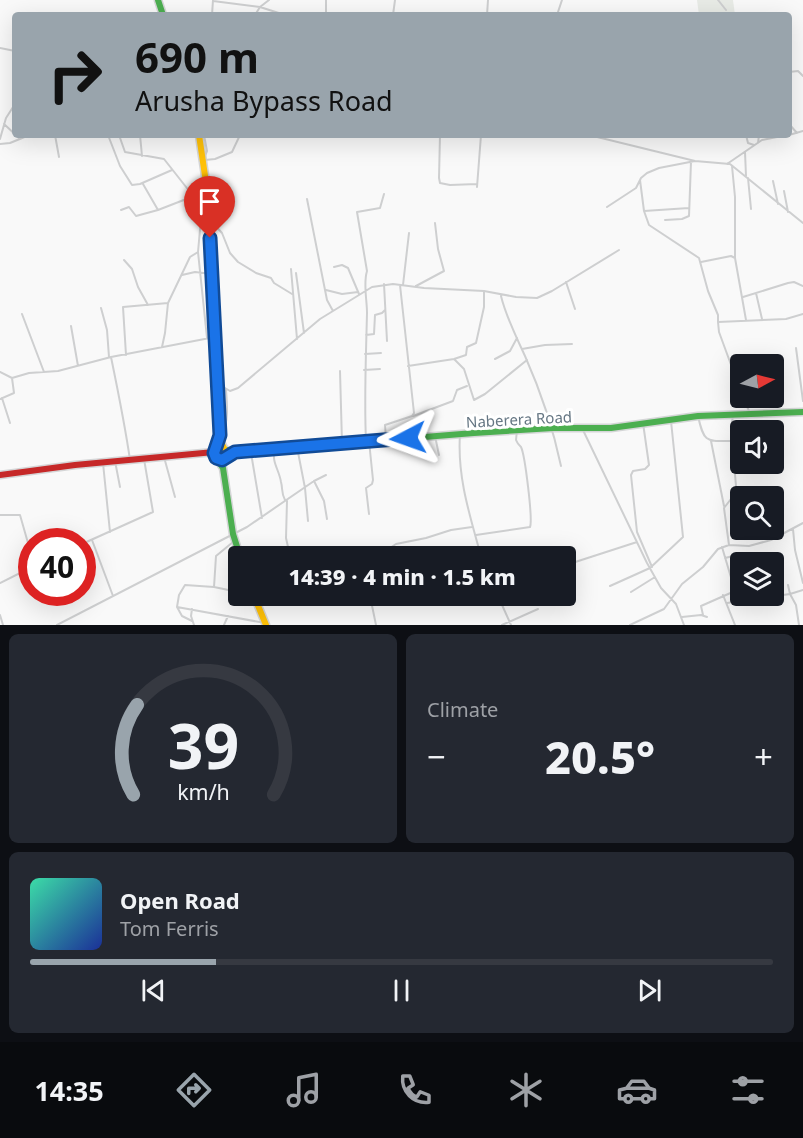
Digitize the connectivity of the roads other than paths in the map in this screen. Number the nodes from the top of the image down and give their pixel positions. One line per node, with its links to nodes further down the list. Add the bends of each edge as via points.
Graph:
1 (268, 0): 4 (street)
2 (718, 0): 5 (street)
3 (213, 1): 4 (street)
4 (260, 7): 6 (street); 7 (street)
5 (726, 10)
6 (257, 12)
7 (276, 12)
8 (12, 109): 9 (street)
9 (4, 124): 11 (street); 29 (street)
10 (792, 127): 13 (street)
11 (12, 131)
12 (803, 131): 13 (street)
13 (797, 133): 14 (street)
14 (792, 134)
15 (19, 138): 31 (street)
16 (55, 138): 35 (street)
17 (109, 138): 44 (street, via 125,176 133,186)
18 (120, 138): 34 (street, via 124,152)
19 (140, 138): 34 (street)
20 (200, 138): 36 (street)
21 (205, 138): 36 (street)
22 (239, 138): 36 (street, via 232,152)
23 (440, 138): 24 (street, via 440,183 477,186)
24 (481, 138)
25 (601, 138): 37 (street)
26 (747, 138): 32 (street)
27 (759, 138): 30 (street)
28 (769, 138): 30 (street)
29 (0, 139)
30 (758, 142): 32 (street)
31 (0, 144)
32 (754, 145): 33 (street)
33 (745, 152): 38 (street); 41 (street)
34 (142, 156): 40 (street, via 163,159)
35 (59, 157)
36 (204, 160): 48 (street)
37 (693, 161): 38 (street); 42 (street, via 653,170); 52 (street)
38 (727, 164): 39 (street)
39 (732, 166): 41 (street); 65 (street)
40 (172, 170): 44 (street); 47 (street)
41 (747, 177): 50 (street); 53 (street)
42 (640, 180): 51 (street, via 636,188); 56 (street)
43 (773, 181): 50 (street)
44 (142, 184): 55 (street)
45 (783, 191): 57 (street)
46 (384, 194): 80 (street, via 380,208 357,212)
47 (194, 196): 48 (street); 55 (street)
48 (205, 196): 58 (street); 64 (street)
49 (307, 199): 79 (street)
50 (778, 204): 57 (street)
51 (607, 207)
52 (689, 208): 56 (street); 59 (street, via 688,217)
53 (751, 209)
54 (121, 210): 55 (street, via 129,207 136,216)
55 (158, 210)
56 (644, 211): 67 (street, via 650,227 693,252)
57 (788, 213): 61 (street)
58 (209, 219): 72 (street); 84 (street, via 238,262 271,278)
59 (665, 220)
60 (435, 223): 78 (street, via 444,272)
61 (803, 224)
62 (409, 233): 76 (street)
63 (619, 250): 74 (street)
64 (198, 252): 70 (street); 73 (street, via 190,257)
65 (735, 258): 67 (street); 86 (street)
66 (124, 260): 88 (street)
67 (701, 262): 97 (street)
68 (334, 267): 82 (street, via 348,268)
69 (291, 269): 84 (street)
70 (200, 273): 72 (street); 73 (street); 102 (street)
71 (296, 273): 99 (street)
72 (212, 274): 101 (street)
73 (182, 275): 87 (street)
74 (566, 282): 85 (street, via 537,298); 91 (street)
75 (384, 284): 76 (street); 80 (street); 90 (street)
76 (401, 285): 78 (street); 119 (street)
77 (803, 286): 83 (street, via 794,282)
78 (414, 287): 81 (street)
79 (325, 289): 82 (street); 92 (street)
80 (366, 290): 82 (street); 100 (street)
81 (484, 291): 85 (street); 115 (street, via 476,343 467,347 466,355)
82 (358, 293): 92 (street)
83 (756, 293): 86 (street); 95 (street)
84 (292, 294): 104 (street)
85 (501, 296): 103 (street)
86 (742, 297): 96 (street)
87 (168, 303): 88 (street); 107 (street)
88 (148, 305): 111 (street, via 122,307)
89 (101, 308): 113 (street)
90 (385, 309): 100 (street, via 375,315 373,334); 105 (street)
91 (575, 309)
92 (333, 311): 99 (street)
93 (22, 314): 124 (street)
94 (803, 314): 95 (street)
95 (762, 319): 96 (street)
96 (746, 320): 97 (street)
97 (718, 322): 117 (street)
98 (70, 326): 118 (street)
99 (304, 333): 104 (street)
100 (366, 334): 112 (street)
101 (215, 337): 102 (street); 126 (street)
102 (207, 338): 107 (street)
103 (518, 338): 109 (street); 114 (street, via 510,351)
104 (297, 339): 128 (street, via 238,388)
105 (387, 341)
106 (572, 344): 109 (street)
107 (161, 348): 111 (street)
108 (796, 348): 131 (street)
109 (522, 349): 116 (street)
110 (381, 353): 112 (street)
111 (126, 354): 113 (street)
112 (365, 354): 121 (street)
113 (110, 357): 118 (street); 161 (street)
114 (495, 358)
115 (454, 359): 119 (street); 127 (street, via 464,369)
116 (527, 360): 127 (street, via 476,399); 143 (street)
117 (730, 362)
118 (78, 366): 124 (street)
119 (408, 366): 135 (street)
120 (380, 369): 121 (street)
121 (364, 370): 150 (street)
122 (340, 371): 153 (street)
123 (0, 372): 125 (street)
124 (44, 372): 125 (street)
125 (12, 378): 129 (street, via 14,393)
126 (218, 383): 128 (street); 130 (street)
127 (468, 386): 135 (street, via 457,390 453,401)
128 (225, 389): 130 (street); 148 (street, via 226,416)
129 (1, 398): 141 (street)
130 (218, 398): 148 (street)
131 (803, 401)
132 (746, 408): 138 (street)
133 (746, 408): 138 (street)
134 (803, 412): 138 (street, Naberera Road)
135 (413, 416): 149 (street, via 385,425)
136 (698, 416): 137 (street, Naberera Road); 139 (street, Naberera Road); 151 (street, via 703,436)
137 (733, 416): 138 (street, Naberera Road); 140 (street)
138 (748, 416)
139 (670, 418): 142 (street, Naberera Road); 198 (street, via 683,537)
140 (733, 420)
141 (10, 423)
142 (643, 423): 144 (street, Naberera Road); 198 (street, via 649,465 631,475 637,532)
143 (553, 428): 144 (street, Naberera Road); 145 (street, Naberera Road); 164 (street)
144 (582, 428): 187 (street)
145 (517, 430): 146 (street, Naberera Road); 184 (street, via 532,524)
146 (460, 434): 147 (street, Naberera Road); 180 (street, via 458,453)
147 (435, 436): 149 (street, Naberera Road); 158 (street)
148 (220, 437): 157 (street)
149 (386, 440): 150 (street, Naberera Road)
150 (367, 441): 153 (street, Naberera Road); 175 (street, via 373,480 366,488)
151 (711, 441): 152 (street); 173 (street)
152 (730, 441)
153 (342, 443): 154 (street, Naberera Road)
154 (297, 447): 155 (street, Naberera Road); 170 (street)
155 (275, 449): 156 (street, Naberera Road); 172 (street, via 273,457)
156 (251, 451): 157 (street, Naberera Road); 176 (street)
157 (220, 453): 159 (street, Naberera Road); 185 (street)
158 (439, 455)
159 (164, 457): 160 (street, Naberera Road); 171 (street)
160 (144, 459): 161 (street, Naberera Road); 183 (street, via 153,512)
161 (130, 460): 162 (street, Naberera Road)
162 (115, 461): 163 (street, Naberera Road); 169 (street)
163 (103, 462): 166 (street, Naberera Road); 183 (street)
164 (561, 466)
165 (736, 474): 173 (street, via 735,491)
166 (0, 475)
167 (326, 475): 168 (street)
168 (314, 482): 170 (street); 177 (street, via 324,501)
169 (120, 487)
170 (305, 488): 172 (street); 178 (street)
171 (175, 497)
172 (286, 501): 176 (street); 190 (street)
173 (724, 506): 188 (street)
174 (0, 514): 181 (street, via 20,515)
175 (369, 514)
176 (262, 518): 185 (street)
177 (327, 519)
178 (308, 520)
179 (803, 523): 182 (street)
180 (472, 527): 184 (street); 191 (street)
181 (24, 528)
182 (793, 528): 188 (street, via 777,538 752,545); 203 (street)
183 (110, 532): 186 (street)
184 (476, 536): 192 (street)
185 (235, 537): 189 (street); 206 (street, via 216,556); 214 (street)
186 (96, 538)
187 (637, 542): 197 (street); 198 (street)
188 (729, 545): 193 (street)
189 (237, 546)
190 (288, 546)
191 (393, 546)
192 (478, 546)
193 (722, 547): 196 (street); 215 (street, via 682,584)
194 (96, 550): 214 (street)
195 (730, 557): 196 (street)
196 (724, 558): 200 (street)
197 (576, 562)
198 (651, 567): 201 (street); 205 (street)
199 (18, 574): 202 (street)
200 (730, 576)
201 (655, 577): 209 (street); 215 (street)
202 (0, 583)
203 (803, 583)
204 (788, 585): 211 (street)
205 (610, 586)
206 (214, 588): 207 (street); 220 (street, via 184,585)
207 (228, 590)
208 (803, 590): 211 (street)
209 (631, 592)
210 (730, 593): 212 (street)
211 (790, 594): 213 (street); 241 (street)
212 (723, 595): 216 (street); 224 (street, via 701,606)
213 (784, 595)
214 (114, 597): 233 (street)
215 (671, 600): 226 (street); 238 (street, via 661,611)
216 (728, 603): 240 (street)
217 (258, 606): 231 (street)
218 (372, 606): 235 (street)
219 (502, 606): 228 (street)
220 (177, 607): 221 (street); 229 (street, via 182,616)
221 (192, 609): 225 (street); 229 (street)
222 (538, 609): 228 (street)
223 (0, 615): 232 (street)
224 (703, 615): 226 (street); 227 (street)
225 (228, 616): 230 (street); 234 (street)
226 (682, 617): 239 (street)
227 (707, 617)
228 (508, 621): 236 (street); 237 (street)
229 (194, 623)
230 (253, 623): 231 (street)
231 (265, 624)
232 (3, 625)
233 (57, 625)
234 (224, 625)
235 (376, 625)
236 (502, 625)
237 (511, 625)
238 (630, 625)
239 (684, 625)
240 (735, 625)
241 (799, 625)

